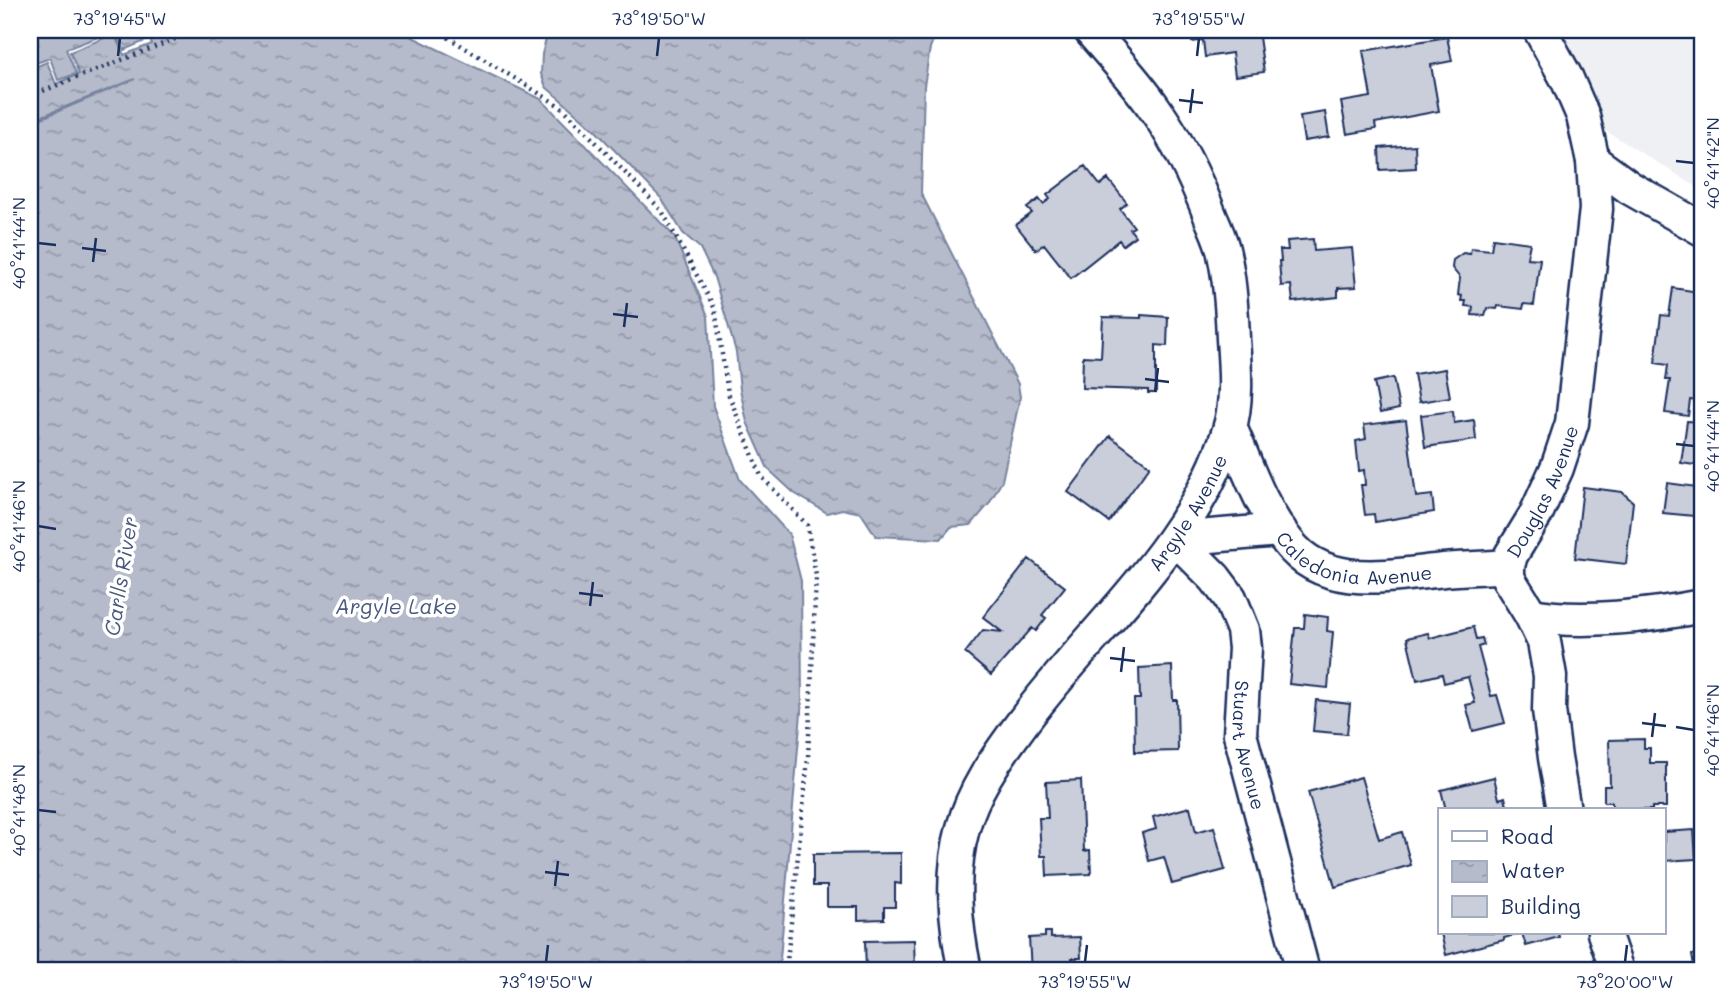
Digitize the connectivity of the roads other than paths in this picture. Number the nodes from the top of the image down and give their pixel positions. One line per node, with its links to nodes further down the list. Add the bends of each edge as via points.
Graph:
1 (1090, 30): 5 (street, Argyle Avenue, via 1155,109 1204,200 1224,251 1235,379)
2 (1540, 30): 3 (street, Douglas Avenue, via 1583,116)
3 (1593, 161): 4 (street); 8 (street, Douglas Avenue, via 1596,209 1572,423 1557,468)
4 (1702, 229)
5 (1230, 427): 6 (street, Caledonia Avenue, via 1263,504); 7 (street, Argyle Avenue, via 1211,477)
6 (1280, 530): 7 (street); 8 (street, Caledonia Avenue, via 1299,554 1333,572 1355,576 1382,578)
7 (1175, 539): 13 (street, Argyle Avenue, via 1037,702 972,801 957,857 955,905); 14 (street, Stuart Avenue, via 1230,598 1243,630 1240,734)
8 (1508, 566): 10 (street, Douglas Avenue, via 1508,578)
9 (1702, 606): 10 (street, via 1647,615 1552,619)
10 (1531, 615): 11 (street, Douglas Avenue, via 1544,642 1548,665)
11 (1564, 808)
12 (1604, 934): 15 (street)
13 (965, 971)
14 (1303, 971)
15 (1617, 971)

